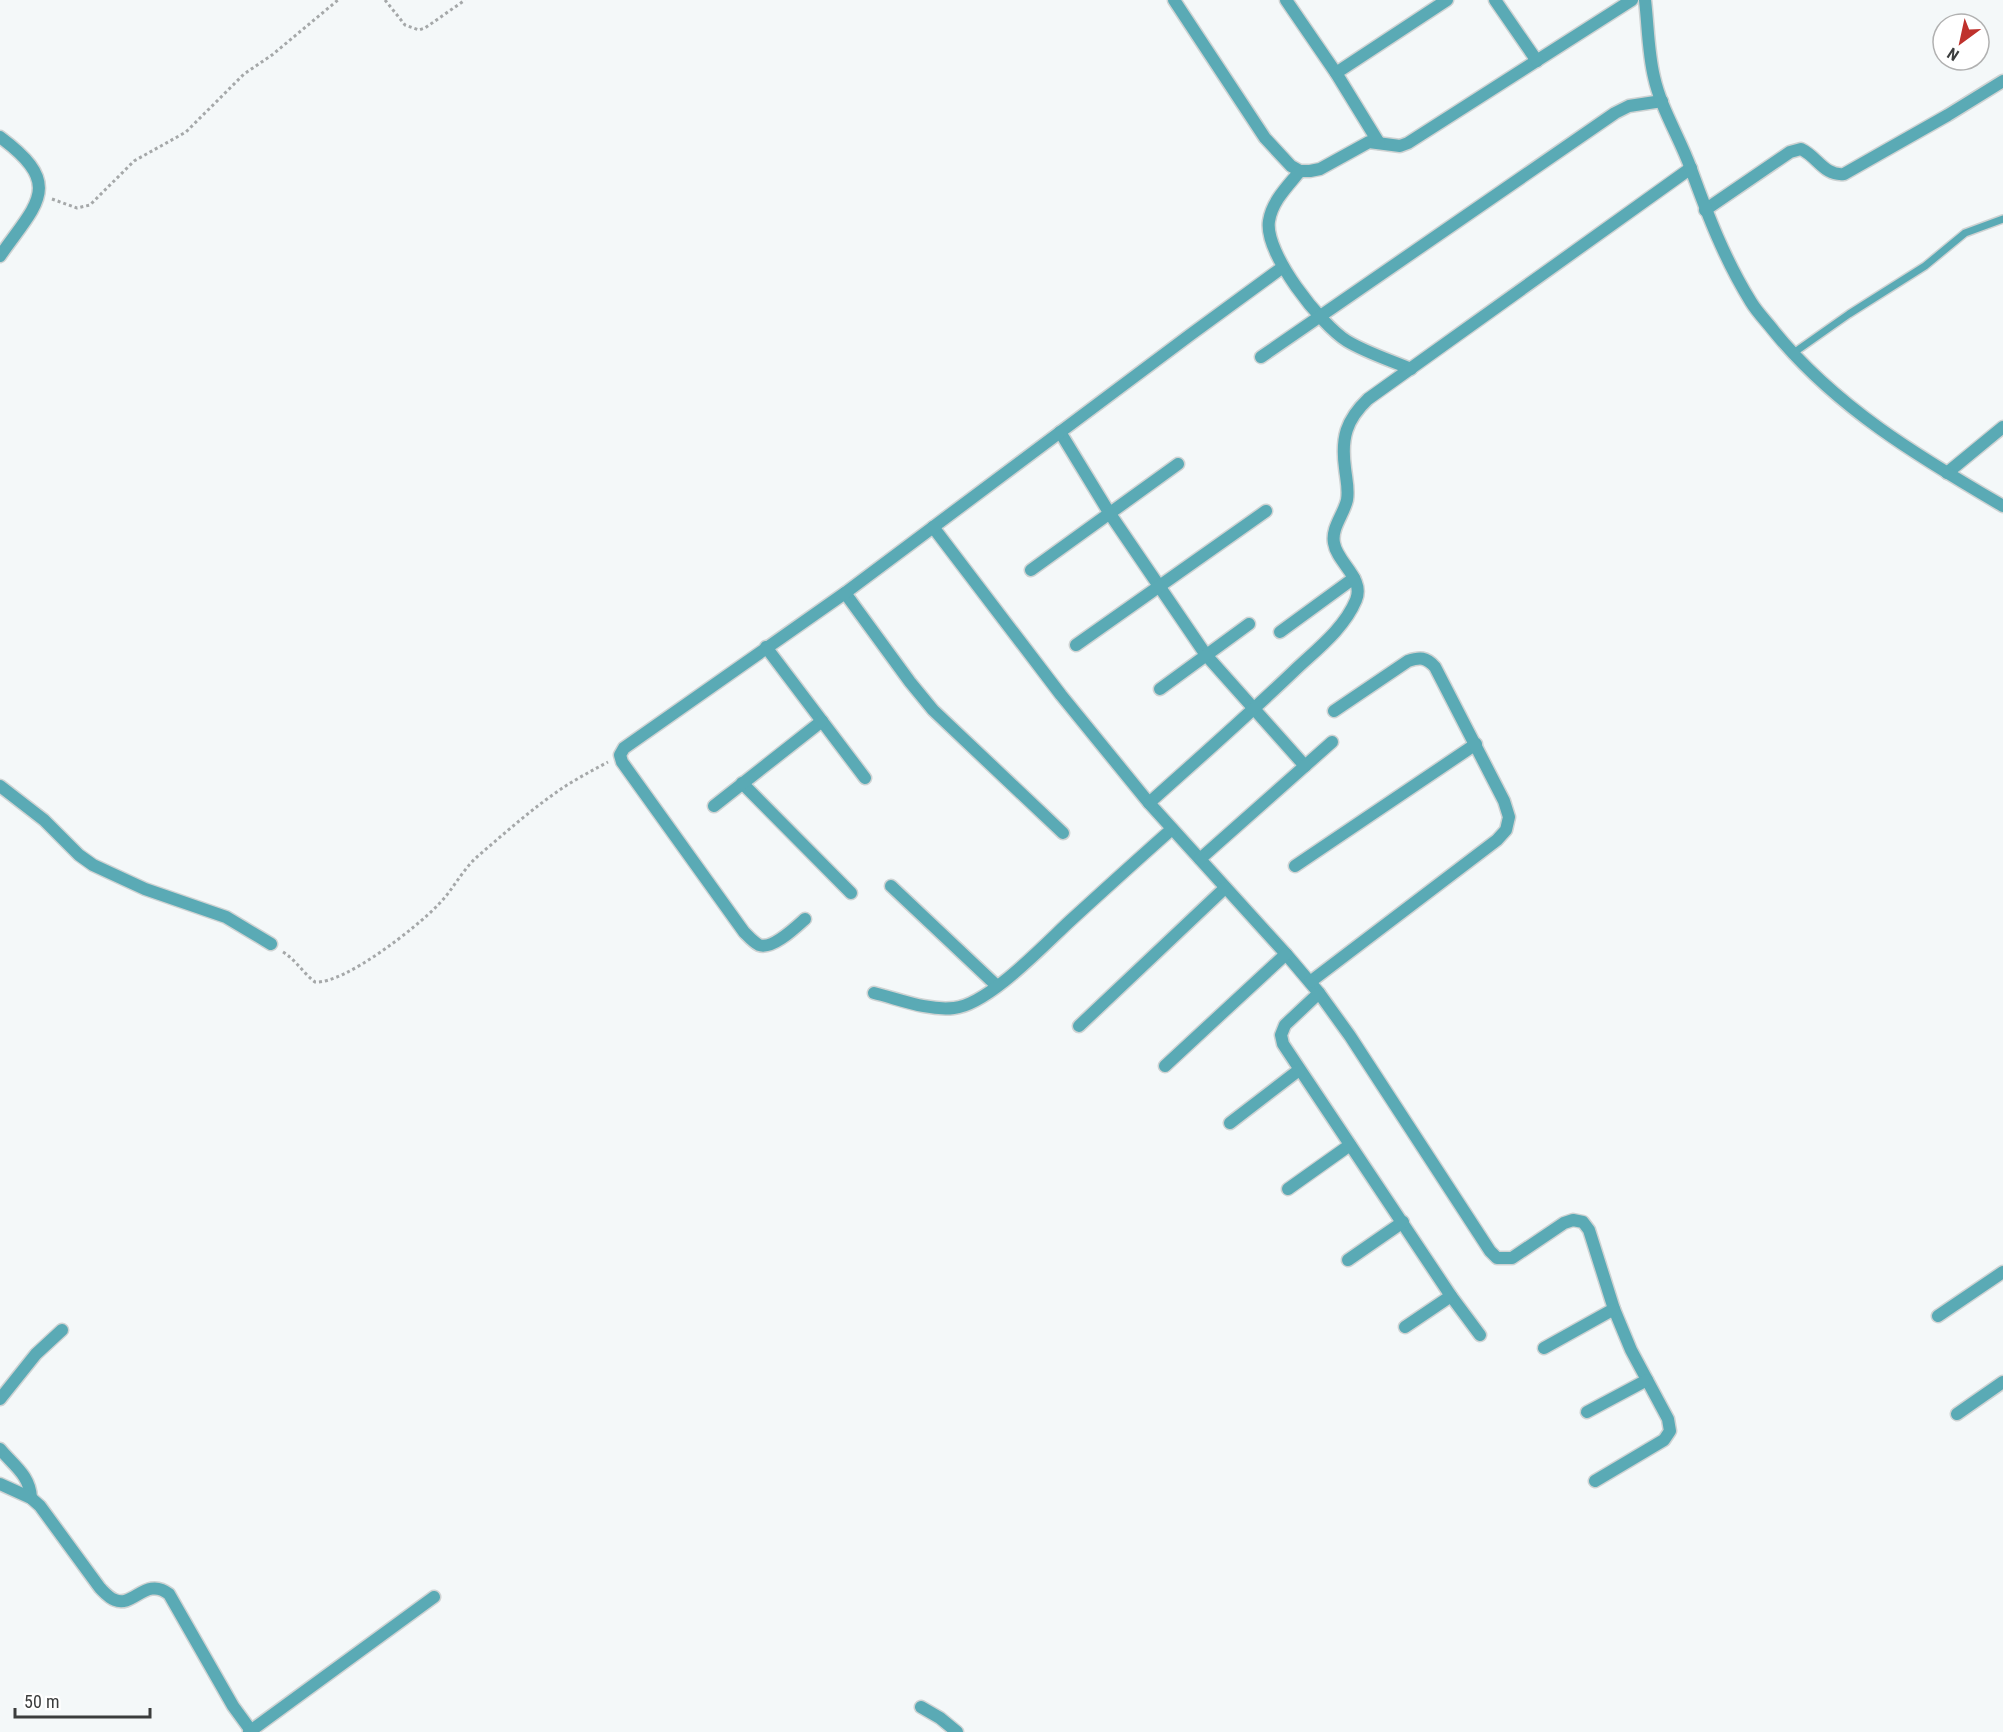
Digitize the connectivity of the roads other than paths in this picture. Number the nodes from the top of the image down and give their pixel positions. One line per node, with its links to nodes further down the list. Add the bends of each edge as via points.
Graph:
1 (1174, 0): 14 (street, via 1265,138 1283,160)
2 (1287, 0): 8 (street)
3 (1447, 0): 8 (street)
4 (1495, 0): 7 (street)
5 (1632, 0): 7 (street)
6 (1645, 0): 10 (street)
7 (1537, 61): 12 (street, via 1408,143)
8 (1336, 73): 12 (street)
9 (2003, 81): 15 (street, via 1844,174 1827,171 1801,149 1790,152)
10 (1660, 97): 13 (street); 19 (street, via 1615,113)
11 (0, 137): 17 (street, via 32,165 39,182 33,209)
12 (1379, 143): 14 (street, via 1369,142 1320,169)
13 (1691, 168): 15 (street); 22 (street)
14 (1300, 171): 18 (street, via 1272,207 1269,221 1268,233)
15 (1705, 210): 20 (street, via 1752,303)
16 (2003, 219): 20 (lane, via 1965,233 1925,266)
17 (0, 256)
18 (1283, 267): 19 (street); 24 (street)
19 (1319, 316): 21 (street); 22 (street, via 1348,341)
20 (1792, 354): 26 (street, via 1848,405 1898,443)
21 (1261, 357)
22 (1411, 369): 32 (street, via 1357,409 1343,443 1347,498 1334,543)
23 (2003, 427): 26 (street)
24 (1060, 432): 29 (street); 30 (street)
25 (1178, 464): 29 (street)
26 (1947, 473): 27 (street)
27 (2003, 506)
28 (1266, 511): 33 (street)
29 (1110, 514): 31 (street); 33 (street)
30 (933, 527): 34 (street); 50 (street)
31 (1031, 570)
32 (1354, 578): 36 (street); 41 (street, via 1357,598 1342,623)
33 (1159, 586): 37 (street); 39 (street)
34 (845, 593): 38 (street); 53 (street, via 933,710)
35 (1249, 624): 39 (street)
36 (1280, 632)
37 (1076, 645)
38 (766, 647): 43 (street); 59 (street, via 624,748 620,755 753,942 762,946 772,944)
39 (1206, 655): 40 (street); 41 (street)
40 (1160, 689)
41 (1254, 709): 46 (street); 50 (street)
42 (1334, 711): 45 (street, via 1408,661 1428,659)
43 (822, 721): 47 (street); 48 (street)
44 (1332, 742): 46 (street)
45 (1476, 744): 55 (street); 62 (street, via 1504,801 1509,817 1506,830)
46 (1305, 766): 54 (street)
47 (865, 778)
48 (742, 783): 51 (street); 58 (street)
49 (0, 786): 60 (street, via 93,865 145,889 226,917)
50 (1149, 803): 52 (street)
51 (714, 806)
52 (1172, 829): 54 (street); 63 (street)
53 (1063, 833)
54 (1200, 859): 57 (street)
55 (1295, 866)
56 (891, 886): 63 (street)
57 (1225, 888): 61 (street); 66 (street)
58 (852, 893)
59 (806, 920)
60 (271, 944)
61 (1286, 954): 62 (street); 67 (street)
62 (1310, 982): 65 (street)
63 (997, 986): 64 (street, via 955,1008 926,1006)
64 (874, 993)
65 (1319, 993): 68 (street, via 1285,1025 1281,1035); 76 (street, via 1490,1251 1497,1258 1512,1258 1564,1223 1583,1222)
66 (1079, 1026)
67 (1165, 1066)
68 (1299, 1070): 69 (street); 70 (street)
69 (1230, 1123)
70 (1350, 1145): 71 (street); 72 (street)
71 (1288, 1189)
72 (1403, 1222): 73 (street); 75 (street)
73 (1348, 1260)
74 (2003, 1272): 77 (street)
75 (1451, 1296): 78 (street); 80 (street)
76 (1614, 1309): 81 (street); 82 (street)
77 (1938, 1316)
78 (1405, 1328)
79 (62, 1330): 84 (street, via 36,1354)
80 (1480, 1335)
81 (1544, 1347)
82 (1647, 1380): 85 (street); 88 (street, via 1668,1419 1670,1431 1664,1440)
83 (2003, 1382): 86 (street)
84 (0, 1399)
85 (1587, 1412)
86 (1957, 1414)
87 (0, 1449): 90 (street, via 28,1481)
88 (1595, 1481)
89 (0, 1484): 90 (street)
90 (31, 1498): 93 (street, via 108,1596 124,1601 154,1588 169,1594)
91 (434, 1597): 93 (street)
92 (921, 1707): 94 (street)
93 (250, 1732)
94 (957, 1732)

